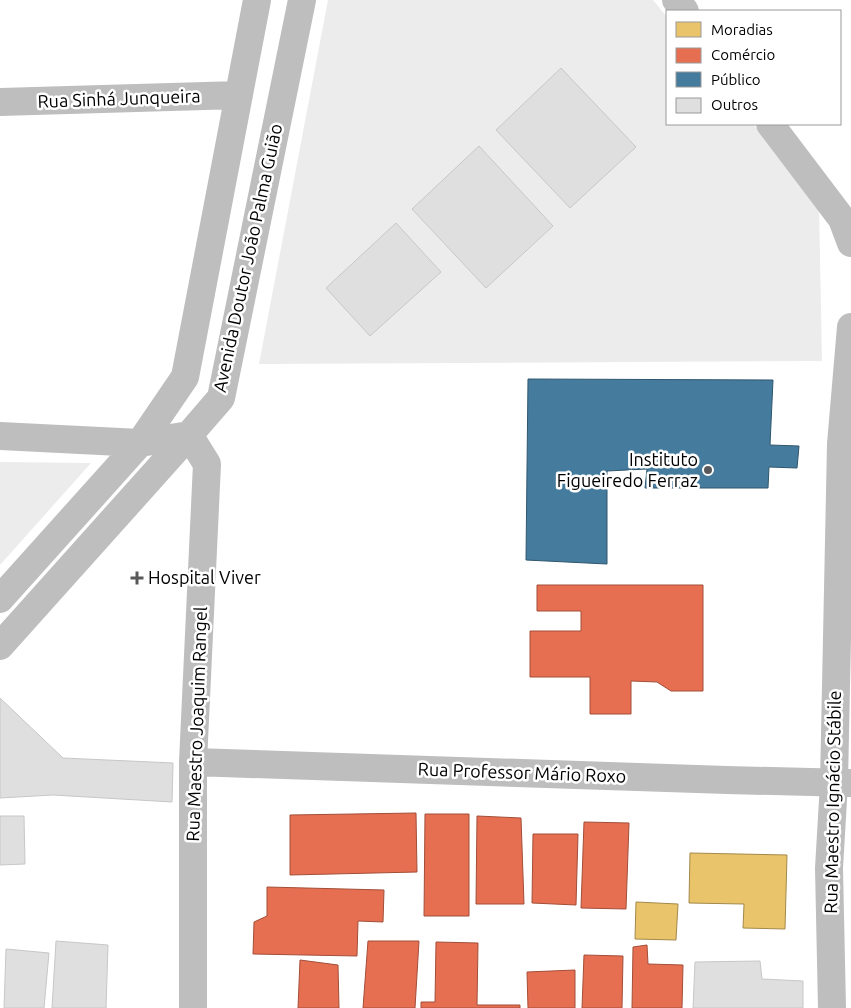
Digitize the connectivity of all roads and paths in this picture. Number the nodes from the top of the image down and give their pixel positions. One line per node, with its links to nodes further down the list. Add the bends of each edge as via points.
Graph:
1 (257, 0): 3 (street)
2 (302, 0): 8 (street, Avenida Doutor João Palma Guião, via 221,398)
3 (238, 95): 4 (street, Rua Sinhá Junqueira); 10 (street, via 185,377)
4 (0, 102)
5 (771, 125): 6 (street, via 842,219)
6 (851, 243)
7 (851, 327): 11 (street, Rua Maestro Ignácio Stábile)
8 (189, 435): 10 (street); 13 (street, Avenida Doutor João Palma Guião); 14 (street, Rua Maestro Joaquim Rangel, via 207,464)
9 (0, 436): 10 (street)
10 (140, 443): 12 (street)
11 (846, 444): 15 (street, Rua Maestro Ignácio Stábile)
12 (0, 598)
13 (0, 646)
14 (193, 762): 15 (street, Rua Professor Mário Roxo); 16 (street, Rua Maestro Joaquim Rangel)
15 (842, 783): 17 (street, Rua Maestro Ignácio Stábile, via 830,868)
16 (193, 1008)
17 (832, 1008)

